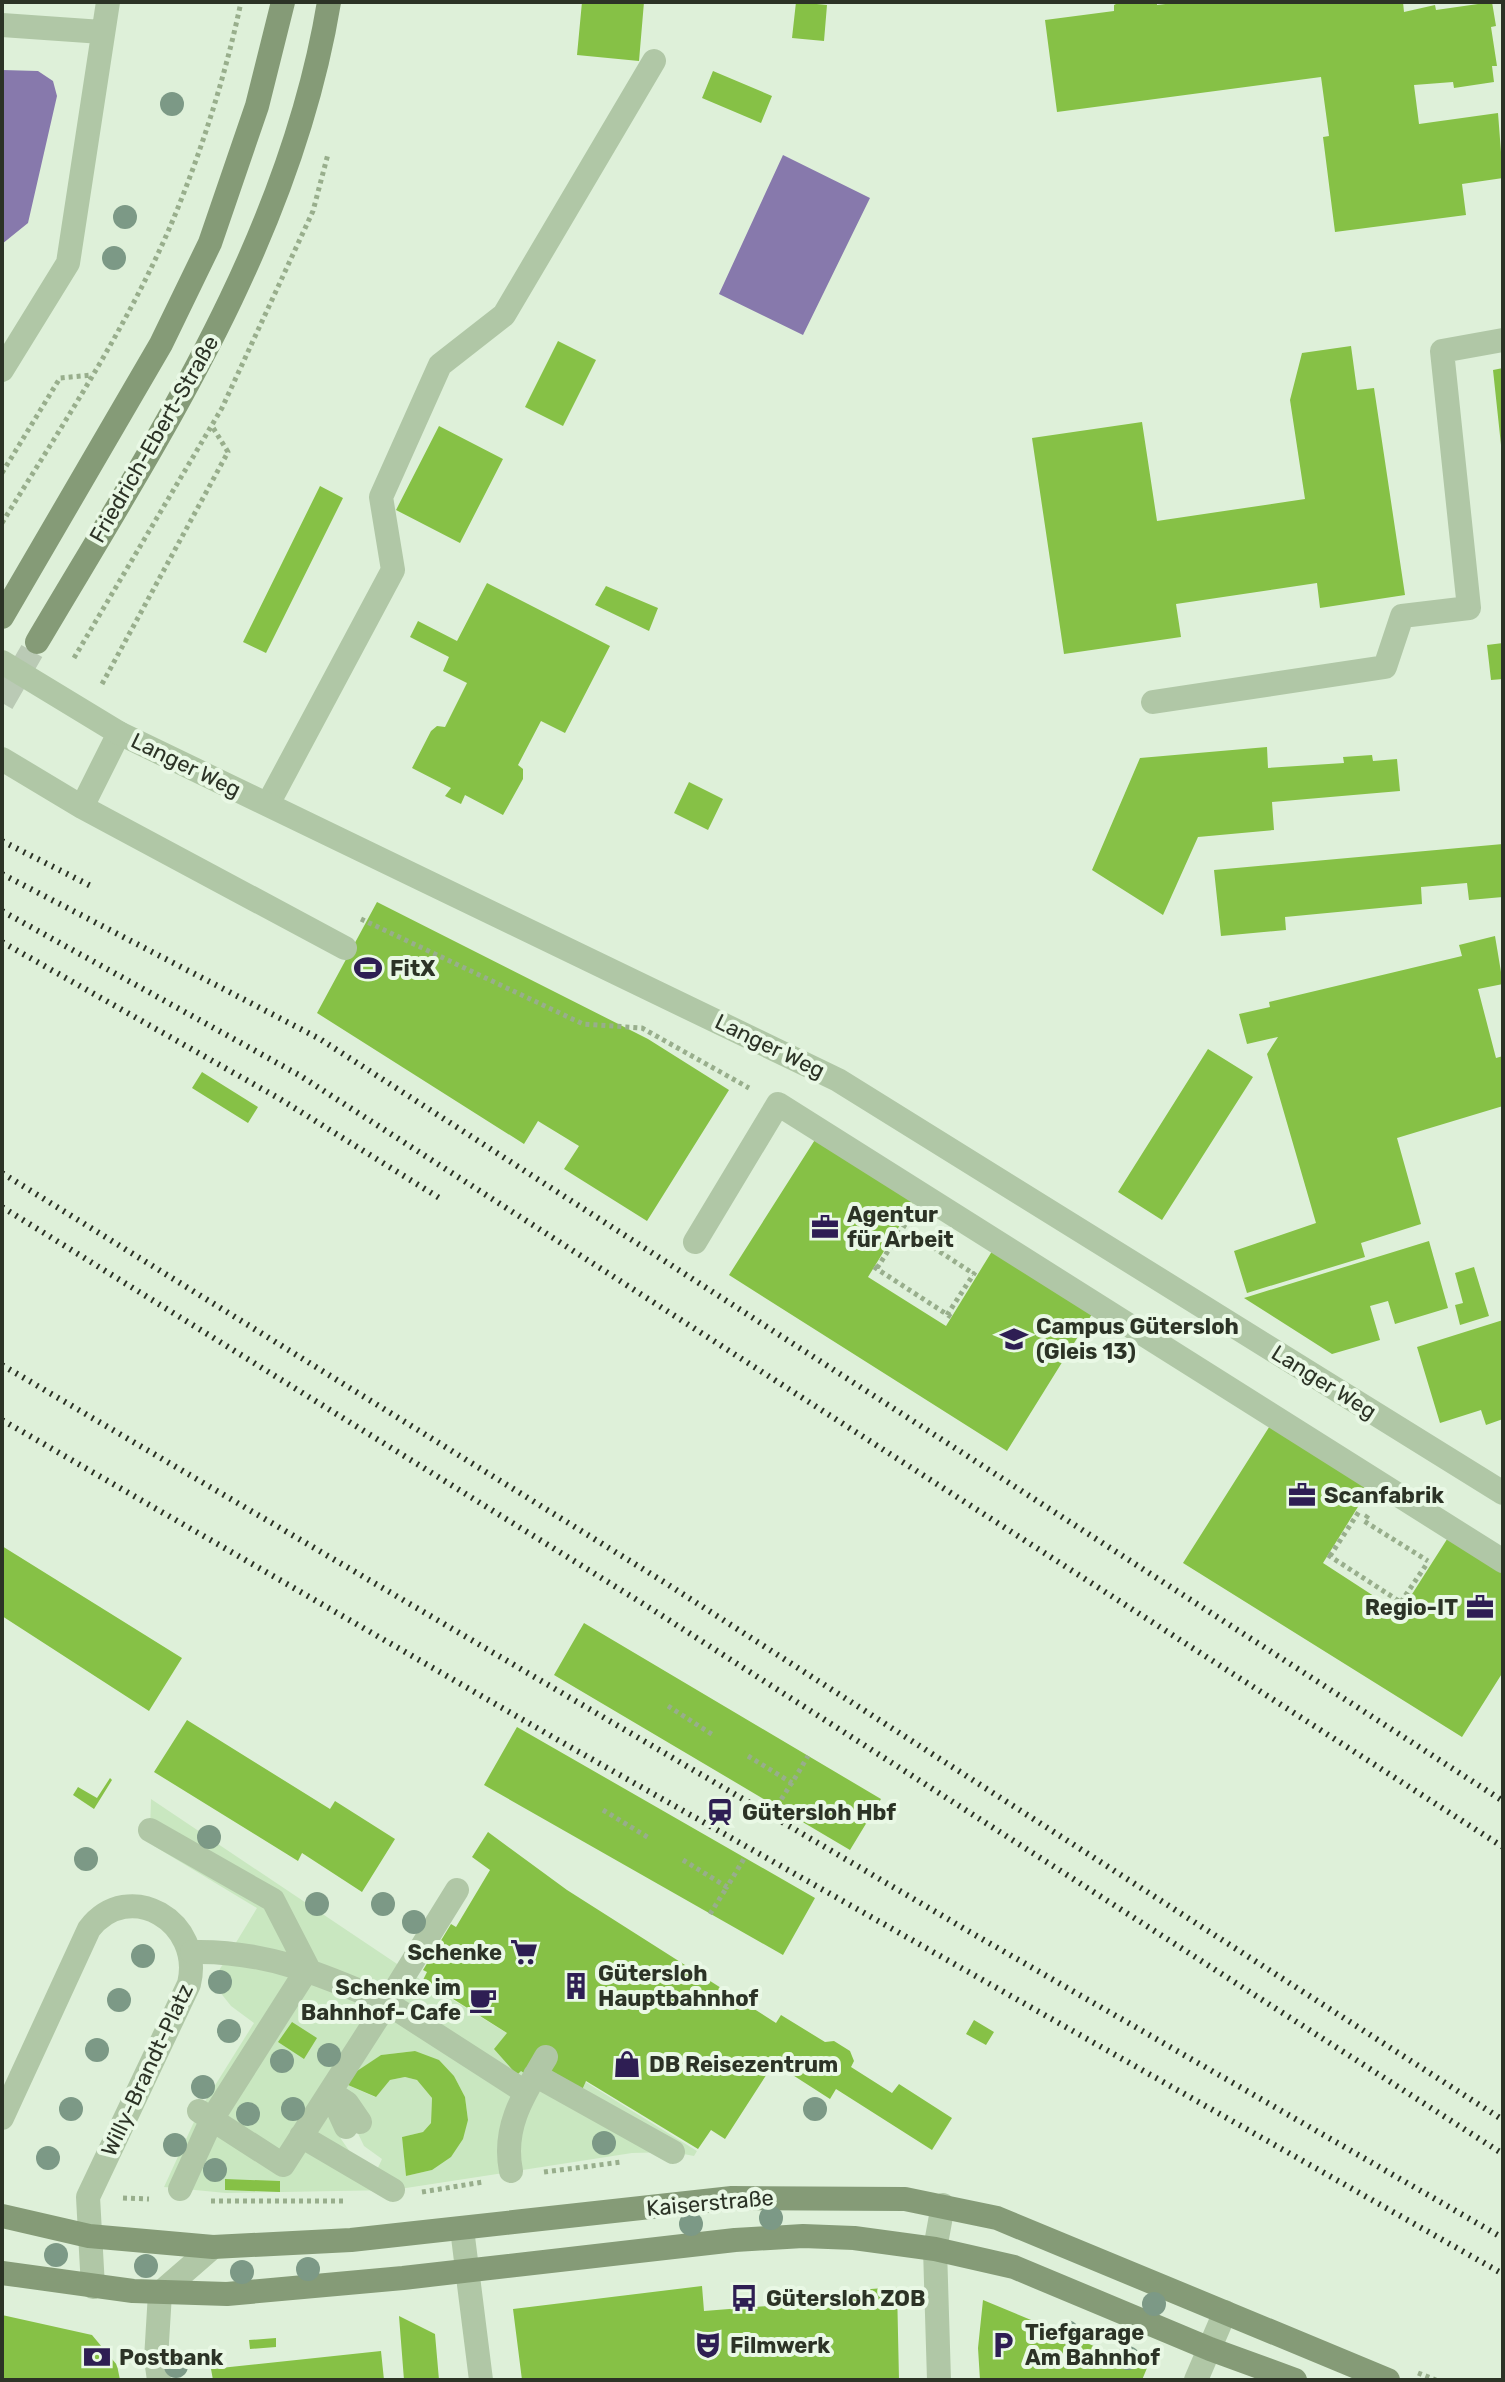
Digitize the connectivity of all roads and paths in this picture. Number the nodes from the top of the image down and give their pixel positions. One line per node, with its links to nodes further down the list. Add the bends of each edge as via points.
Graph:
1 (108, 2): 6 (street)
2 (241, 2): 10 (path, via 217,95 169,229)
3 (283, 2): 14 (main road, Friedrich-Ebert-Straße, via 257,106 210,243 161,344)
4 (329, 2): 15 (main road, Friedrich-Ebert-Straße, via 303,116 269,215 205,358)
5 (2, 25): 6 (street)
6 (102, 32): 9 (street, via 68,263)
7 (654, 61): 21 (street, via 504,315 440,365 381,497 393,570)
8 (1503, 340): 17 (street, via 1442,351 1469,608 1402,616 1385,667)
9 (2, 370)
10 (93, 375): 12 (path, via 60,378); 13 (path)
11 (212, 426): 18 (path, via 228,452)
12 (2, 473)
13 (2, 523)
14 (2, 617)
15 (37, 642)
16 (2, 662): 18 (street, Langer Weg)
17 (1153, 702)
18 (87, 713): 19 (street, Langer Weg)
19 (119, 733): 21 (street, Langer Weg); 22 (street)
20 (2, 759): 22 (street)
21 (268, 804): 28 (street, Langer Weg, via 838,1080)
22 (82, 807): 23 (street)
23 (345, 948): 24 (path, via 363,917 583,1024 642,1028)
24 (778, 1104): 26 (street); 31 (street)
25 (905, 1224): 27 (path, via 875,1268 949,1316)
26 (695, 1242)
27 (976, 1270)
28 (1503, 1493)
29 (1374, 1505): 30 (path, via 1364,1521 1428,1560 1403,1604 1329,1555)
30 (1359, 1512)
31 (1503, 1561)
32 (668, 1706): 33 (path)
33 (713, 1735)
34 (748, 1756): 36 (path)
35 (808, 1756): 36 (path)
36 (792, 1783): 37 (path)
37 (777, 1806)
38 (603, 1810): 40 (path)
39 (150, 1830): 47 (street, via 273,1900)
40 (649, 1838)
41 (745, 1857): 43 (path)
42 (683, 1860): 43 (path)
43 (727, 1887): 45 (path)
44 (457, 1890): 48 (street)
45 (710, 1914)
46 (192, 1952): 47 (street, via 231,1951); 52 (street, Willy-Brandt-Platz, via 177,1928 147,1908 115,1907 100,1915); 62 (street, Willy-Brandt-Platz, via 189,1984 88,2197)
47 (308, 1968): 48 (street); 51 (street)
48 (387, 2003): 49 (street); 50 (street)
49 (535, 2074): 55 (street); 56 (street, via 506,2142)
50 (330, 2092): 53 (street); 54 (street)
51 (205, 2115): 54 (street, via 283,2165); 57 (street)
52 (2, 2118)
53 (353, 2125)
54 (301, 2136): 58 (street)
55 (673, 2152)
56 (511, 2171)
57 (180, 2189)
58 (393, 2190)
59 (943, 2205): 61 (main road, Kaiserstraße, via 865,2196 732,2198); 64 (street); 69 (main road, Kaiserstraße, via 1037,2233)
60 (2, 2216): 62 (main road, Kaiserstraße)
61 (462, 2229): 63 (main road, Kaiserstraße); 65 (street)
62 (89, 2236): 63 (main road, Kaiserstraße); 67 (street, Willy-Brandt-Platz)
63 (213, 2247): 68 (street)
64 (935, 2249): 65 (main road, Kaiserstraße, via 803,2236); 70 (main road, Kaiserstraße, via 1014,2267); 73 (street)
65 (468, 2271): 68 (main road, Kaiserstraße, via 227,2294); 72 (street)
66 (2, 2273): 67 (main road, Kaiserstraße)
67 (93, 2287): 68 (main road, Kaiserstraße)
68 (160, 2293): 71 (street)
69 (1225, 2312): 70 (street); 76 (main road, Kaiserstraße)
70 (1210, 2349): 74 (street); 75 (main road, Kaiserstraße)
71 (159, 2380)
72 (481, 2380)
73 (939, 2380)
74 (1196, 2380)
75 (1295, 2380)
76 (1388, 2380)

